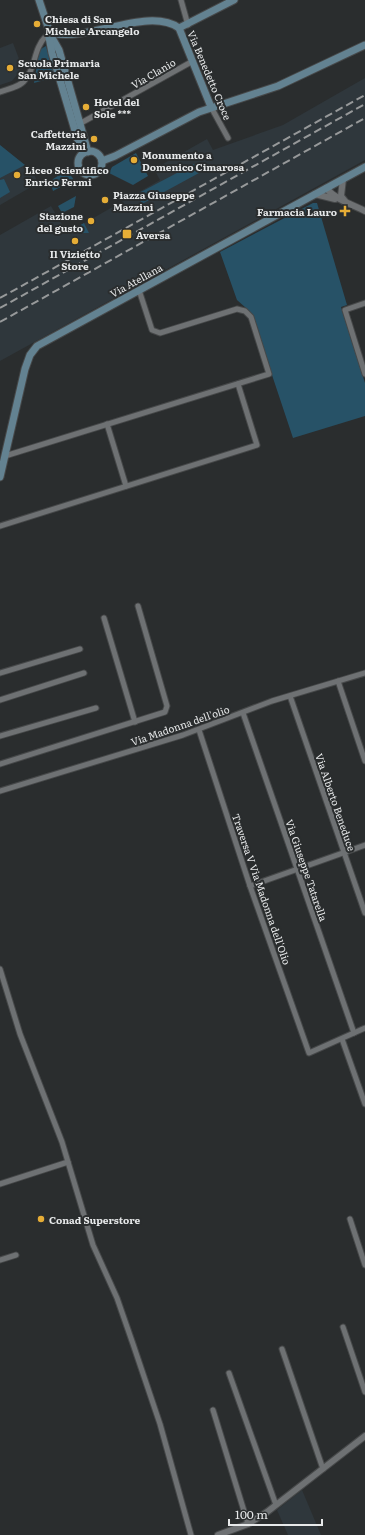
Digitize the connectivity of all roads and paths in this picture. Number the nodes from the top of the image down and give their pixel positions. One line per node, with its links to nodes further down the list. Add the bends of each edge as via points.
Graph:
1 (39, 0): 6 (main road)
2 (180, 0): 4 (street)
3 (234, 0): 4 (main road)
4 (188, 25): 5 (main road)
5 (180, 28): 6 (main road, Via Benedetto Croce, via 173,23 155,20 71,35); 8 (main road, Via Benedetto Croce)
6 (50, 34): 9 (street, via 37,47 25,81); 11 (main road, via 59,50); 13 (main road, via 57,68 80,144)
7 (365, 45): 10 (main road, via 278,86)
8 (193, 62): 10 (main road, Via Benedetto Croce); 11 (street, Via Clanio)
9 (0, 92)
10 (211, 107): 12 (street, Via Benedetto Croce); 14 (main road)
11 (81, 124): 13 (main road)
12 (228, 138)
13 (86, 152): 14 (main road, via 97,153); 14 (main road, via 79,163 84,173 95,174 101,168)
14 (102, 161)
15 (365, 167): 16 (main road, Via Atellana)
16 (343, 179): 17 (main road, Via Atellana); 20 (street)
17 (333, 184): 18 (main road, Via Atellana); 20 (street)
18 (326, 188): 19 (main road, Via Atellana); 20 (street)
19 (315, 194): 20 (street); 22 (main road, Via Atellana)
20 (341, 199): 21 (street)
21 (365, 211)
22 (139, 290): 26 (street, via 155,333 237,309 245,311 251,317 270,374); 28 (main road, Via Atellana, via 37,346 30,355)
23 (365, 303): 24 (street, via 345,310)
24 (363, 360): 25 (street)
25 (365, 374)
26 (238, 384): 27 (street); 30 (street, via 257,445)
27 (107, 424): 28 (street); 30 (street)
28 (5, 456): 29 (main road, Via Atellana)
29 (0, 478)
30 (126, 486): 31 (street)
31 (0, 526)
32 (138, 606): 43 (street, via 166,706 165,712)
33 (104, 618): 43 (street)
34 (80, 649): 37 (street)
35 (84, 673): 40 (street)
36 (365, 673): 38 (street, Via Madonna dell'olio)
37 (0, 674)
38 (338, 681): 39 (street, Via Madonna dell'olio); 46 (street)
39 (290, 696): 42 (street, Via Madonna dell'olio); 50 (street, Via Alberto Beneduce)
40 (0, 700)
41 (96, 708): 45 (street)
42 (243, 713): 44 (street, Via Madonna dell'olio); 51 (street, Via Giuseppe Tatarella)
43 (135, 722): 47 (street)
44 (199, 730): 48 (street, Via Madonna dell'olio); 52 (street, Traversa V Via Madonna dell'Olio)
45 (0, 736)
46 (365, 761)
47 (0, 764)
48 (0, 791)
49 (365, 845): 50 (street)
50 (344, 852): 51 (street); 53 (street, Via Alberto Beneduce)
51 (297, 868): 52 (street); 56 (street, Via Giuseppe Tatarella)
52 (250, 886): 57 (street, Traversa V Via Madonna dell'Olio, via 309,1053)
53 (365, 913)
54 (0, 969): 59 (street, via 20,1034)
55 (365, 1028): 56 (street)
56 (354, 1033): 57 (street)
57 (342, 1039): 58 (street)
58 (365, 1104)
59 (68, 1162): 60 (street); 74 (street, via 93,1245 125,1320 160,1424)
60 (0, 1184)
61 (350, 1219): 64 (street)
62 (16, 1254): 63 (street)
63 (0, 1260)
64 (365, 1265)
65 (343, 1327): 68 (street)
66 (282, 1349): 71 (street)
67 (229, 1373): 72 (street)
68 (365, 1392)
69 (213, 1410): 73 (street)
70 (365, 1436): 71 (street)
71 (323, 1469): 72 (street)
72 (276, 1505): 73 (street)
73 (248, 1524): 75 (street)
74 (191, 1535)
75 (218, 1535)

